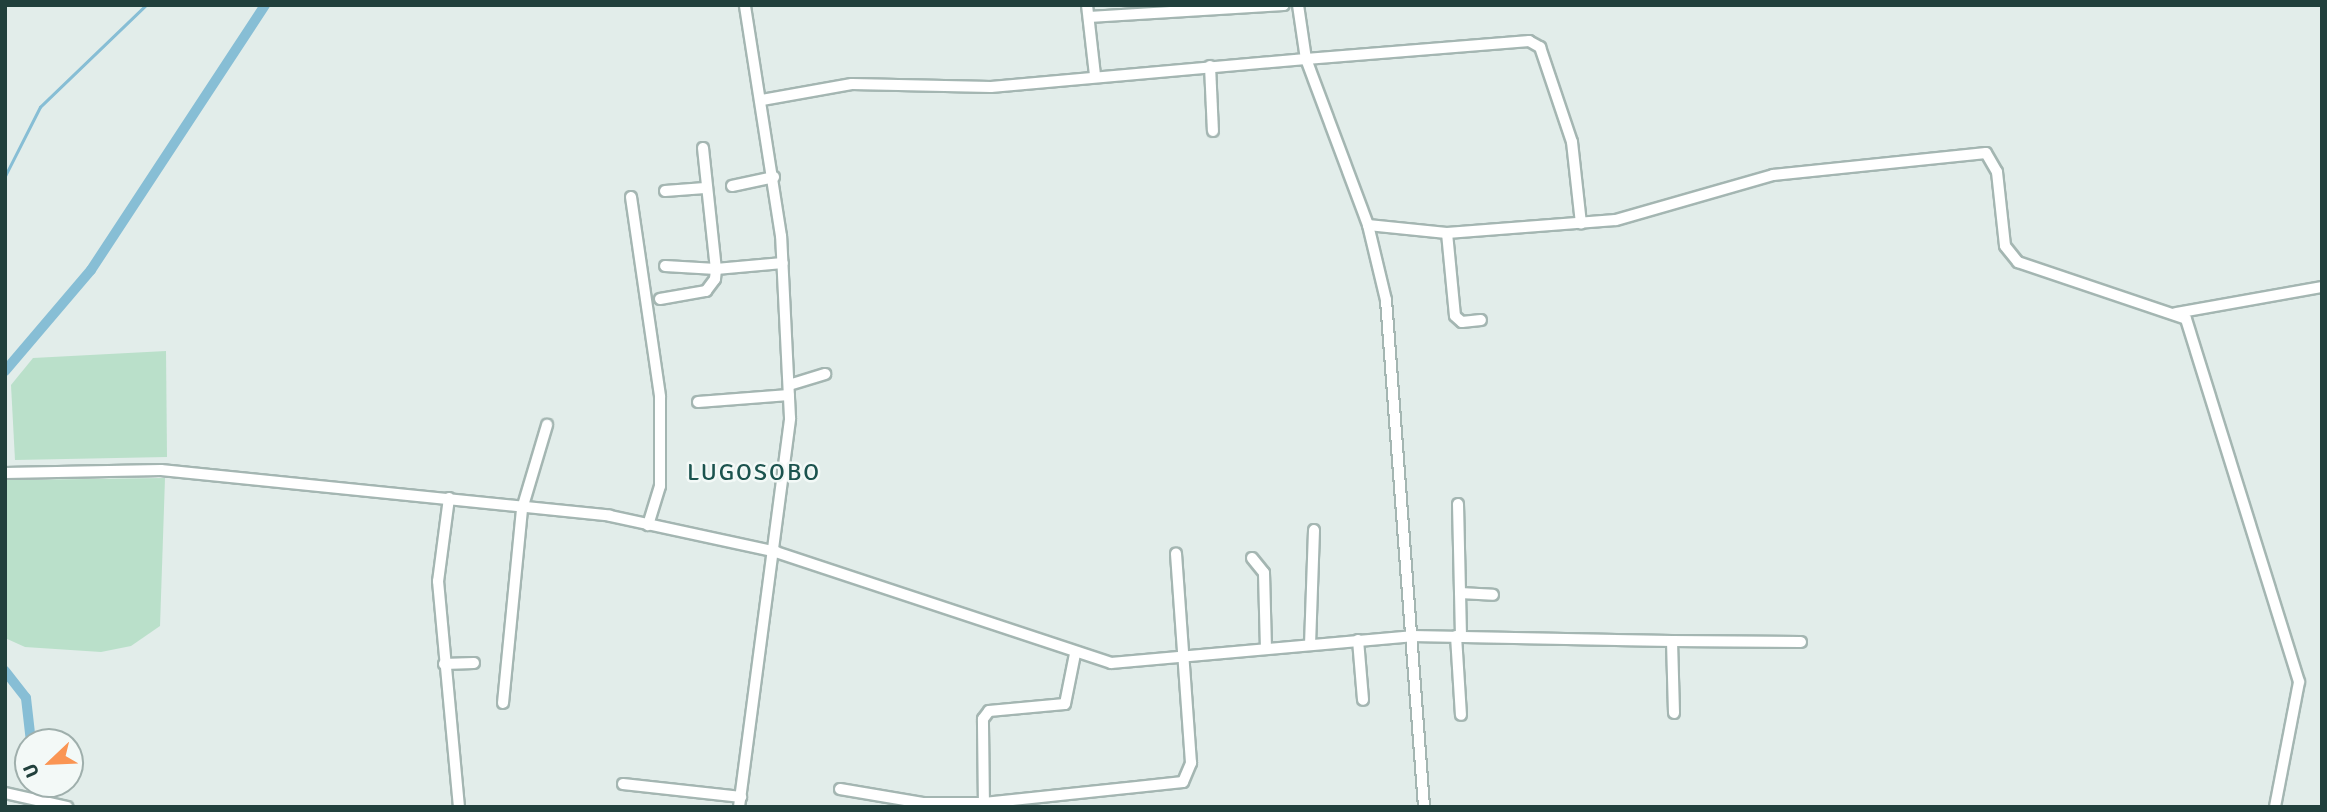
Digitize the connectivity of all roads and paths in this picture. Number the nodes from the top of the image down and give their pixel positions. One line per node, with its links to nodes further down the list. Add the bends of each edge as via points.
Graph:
1 (745, 5): 9 (street)
2 (1087, 5): 5 (street)
3 (1283, 5): 5 (street)
4 (1298, 5): 6 (street)
5 (1089, 17): 8 (street)
6 (1306, 59): 7 (street); 17 (street, via 1533,42 1545,52 1572,142); 18 (street)
7 (1210, 66): 8 (street); 10 (street)
8 (1095, 75): 9 (street, via 991,87 852,84)
9 (762, 100): 12 (street)
10 (1213, 131)
11 (703, 148): 14 (street)
12 (774, 177): 13 (street); 20 (street)
13 (732, 186)
14 (705, 188): 15 (street); 22 (street)
15 (665, 191)
16 (631, 197): 35 (street, via 660,397 660,486)
17 (1581, 224): 19 (street); 25 (street, via 1773,174 1979,151 1991,156 1997,172 2005,246 2018,262)
18 (1368, 225): 19 (street); 42 (street, via 1386,300)
19 (1447, 233): 26 (street, via 1453,310 1462,322)
20 (783, 263): 22 (street); 28 (street)
21 (665, 266): 22 (street)
22 (716, 269): 24 (street, via 710,289)
23 (2322, 287): 25 (street)
24 (660, 299)
25 (2176, 313): 65 (street, via 2186,319 2298,676)
26 (1481, 320)
27 (825, 374): 28 (street)
28 (789, 390): 29 (street); 37 (street)
29 (698, 402)
30 (547, 425): 34 (street)
31 (5, 472): 32 (street, via 161,470)
32 (449, 498): 34 (street); 52 (street, via 438,581)
33 (1458, 504): 40 (street)
34 (522, 509): 35 (street); 54 (street)
35 (648, 525): 37 (street)
36 (1314, 530): 47 (street)
37 (776, 552): 49 (street); 60 (street)
38 (1176, 554): 50 (street)
39 (1252, 558): 48 (street, via 1264,573)
40 (1460, 593): 41 (street); 43 (street)
41 (1493, 595)
42 (1412, 636): 43 (street); 44 (street); 64 (street)
43 (1459, 636): 45 (street); 56 (street)
44 (1358, 640): 47 (street); 53 (street)
45 (1672, 641): 46 (street); 55 (street)
46 (1801, 642)
47 (1310, 645): 48 (street)
48 (1266, 649): 50 (street)
49 (1075, 654): 50 (street, via 1111,663); 61 (street, via 1065,704 989,711 983,719)
50 (1184, 658): 61 (street, via 1191,763 1184,782)
51 (474, 663): 52 (street)
52 (444, 664): 63 (street)
53 (1363, 700)
54 (503, 704)
55 (1674, 713)
56 (1461, 715)
57 (623, 784): 60 (street)
58 (840, 789): 61 (street, via 923,803)
59 (5, 793): 62 (street)
60 (740, 802)
61 (984, 805)
62 (67, 807)
63 (459, 807)
64 (1424, 807)
65 (2275, 807)

